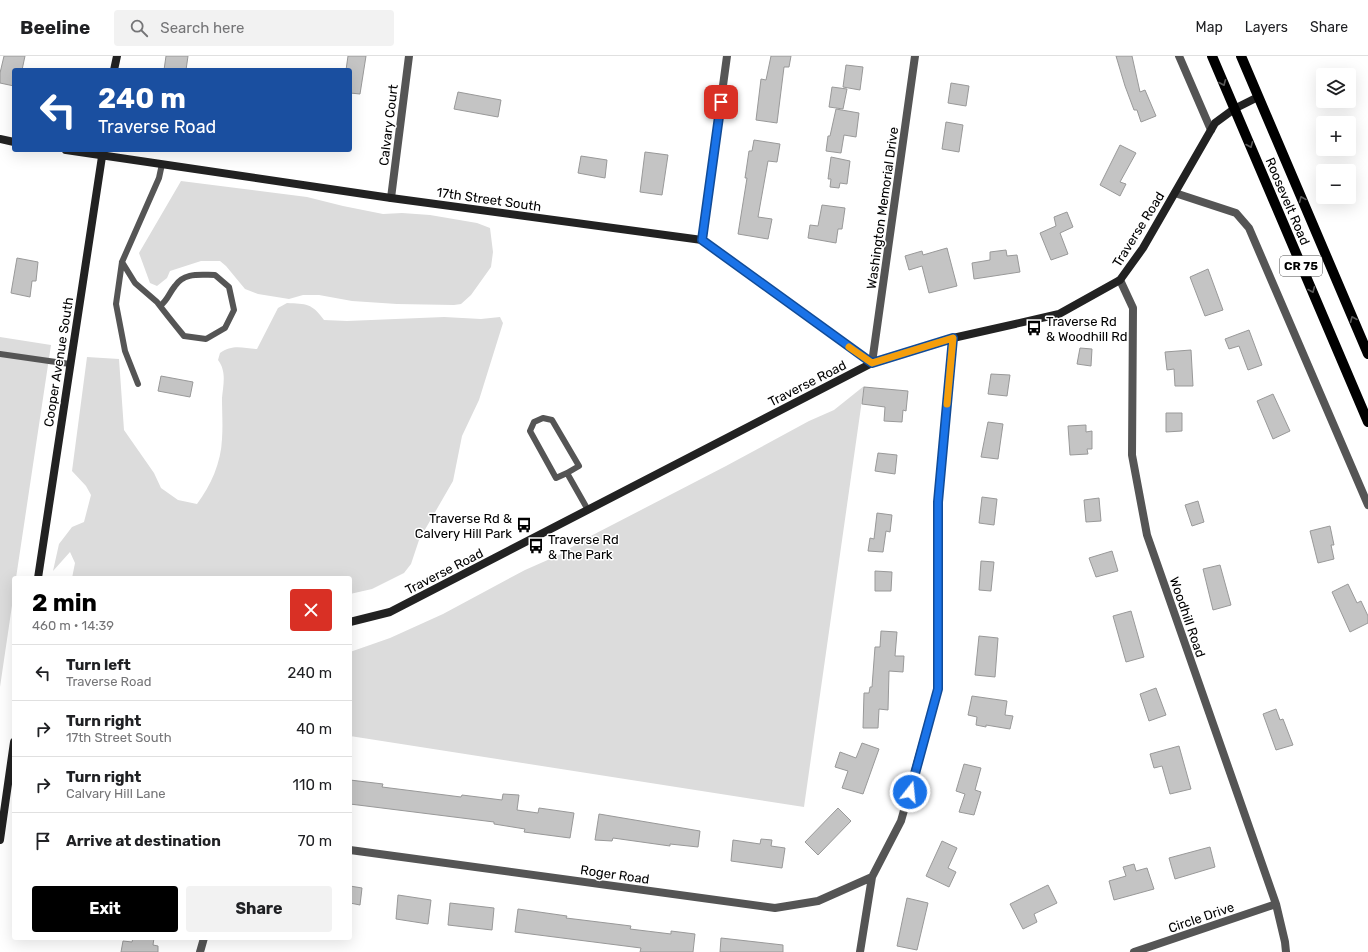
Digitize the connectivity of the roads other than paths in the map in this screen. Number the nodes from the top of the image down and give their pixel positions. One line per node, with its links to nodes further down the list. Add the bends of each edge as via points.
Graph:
1 (116, 56): 8 (street)
2 (409, 56): 18 (street, Calvary Court)
3 (727, 56): 19 (street)
4 (915, 56): 26 (street, Washington Memorial Drive)
5 (1179, 56): 11 (street)
6 (1212, 56): 10 (main road, Roosevelt Road / CR 75, one-way to 10)
7 (1241, 56): 9 (main road, Roosevelt Road / CR 75)
8 (114, 68)
9 (1258, 97): 10 (street, Traverse Road); 25 (main road, Roosevelt Road / CR 75, one-way to 9)
10 (1234, 109): 11 (street, Traverse Road, via 1215,122); 29 (main road, Roosevelt Road / CR 75, one-way to 29)
11 (1211, 130): 17 (street, Traverse Road)
12 (0, 139): 13 (street)
13 (12, 142)
14 (90, 152): 15 (street, 17th Street South)
15 (102, 153): 16 (street, 17th Street South); 27 (street, Cooper Avenue South)
16 (162, 164): 18 (street, 17th Street South); 20 (lane, via 159,178)
17 (1175, 193): 21 (street, Traverse Road, via 1143,248); 31 (street, via 1236,213 1249,228)
18 (391, 198): 19 (street, 17th Street South)
19 (702, 240): 26 (street, 17th Street South)
20 (122, 262): 22 (lane, via 135,283); 28 (lane, via 116,304 125,351)
21 (1120, 280): 23 (street, Traverse Road, via 1059,314); 39 (street, Woodhill Road, via 1133,308 1132,455 1147,535)
22 (160, 306): 22 (lane, via 184,336 206,339 225,328 234,310 229,287 215,275 189,275 175,284 166,301)
23 (953, 338): 26 (street, Traverse Road); 38 (street, via 938,502 938,689 901,821)
24 (0, 354): 27 (lane)
25 (1368, 354)
26 (872, 363): 32 (street, Traverse Road)
27 (70, 364): 33 (street, Cooper Avenue South)
28 (138, 384)
29 (1368, 422)
30 (567, 473): 30 (lane, via 556,478 530,430 534,422 543,418 552,420 579,466); 32 (lane)
31 (1368, 505)
32 (588, 510): 34 (street, Traverse Road, via 390,612)
33 (38, 576)
34 (352, 622)
35 (12, 756): 36 (street)
36 (0, 840)
37 (352, 850): 38 (street, Roger Road, via 775,908 818,901)
38 (872, 877): 42 (street)
39 (1276, 904): 43 (street, Circle Drive); 44 (street, Woodhill Road)
40 (203, 940): 41 (street)
41 (200, 952)
42 (860, 952)
43 (1134, 952)
44 (1286, 952)

